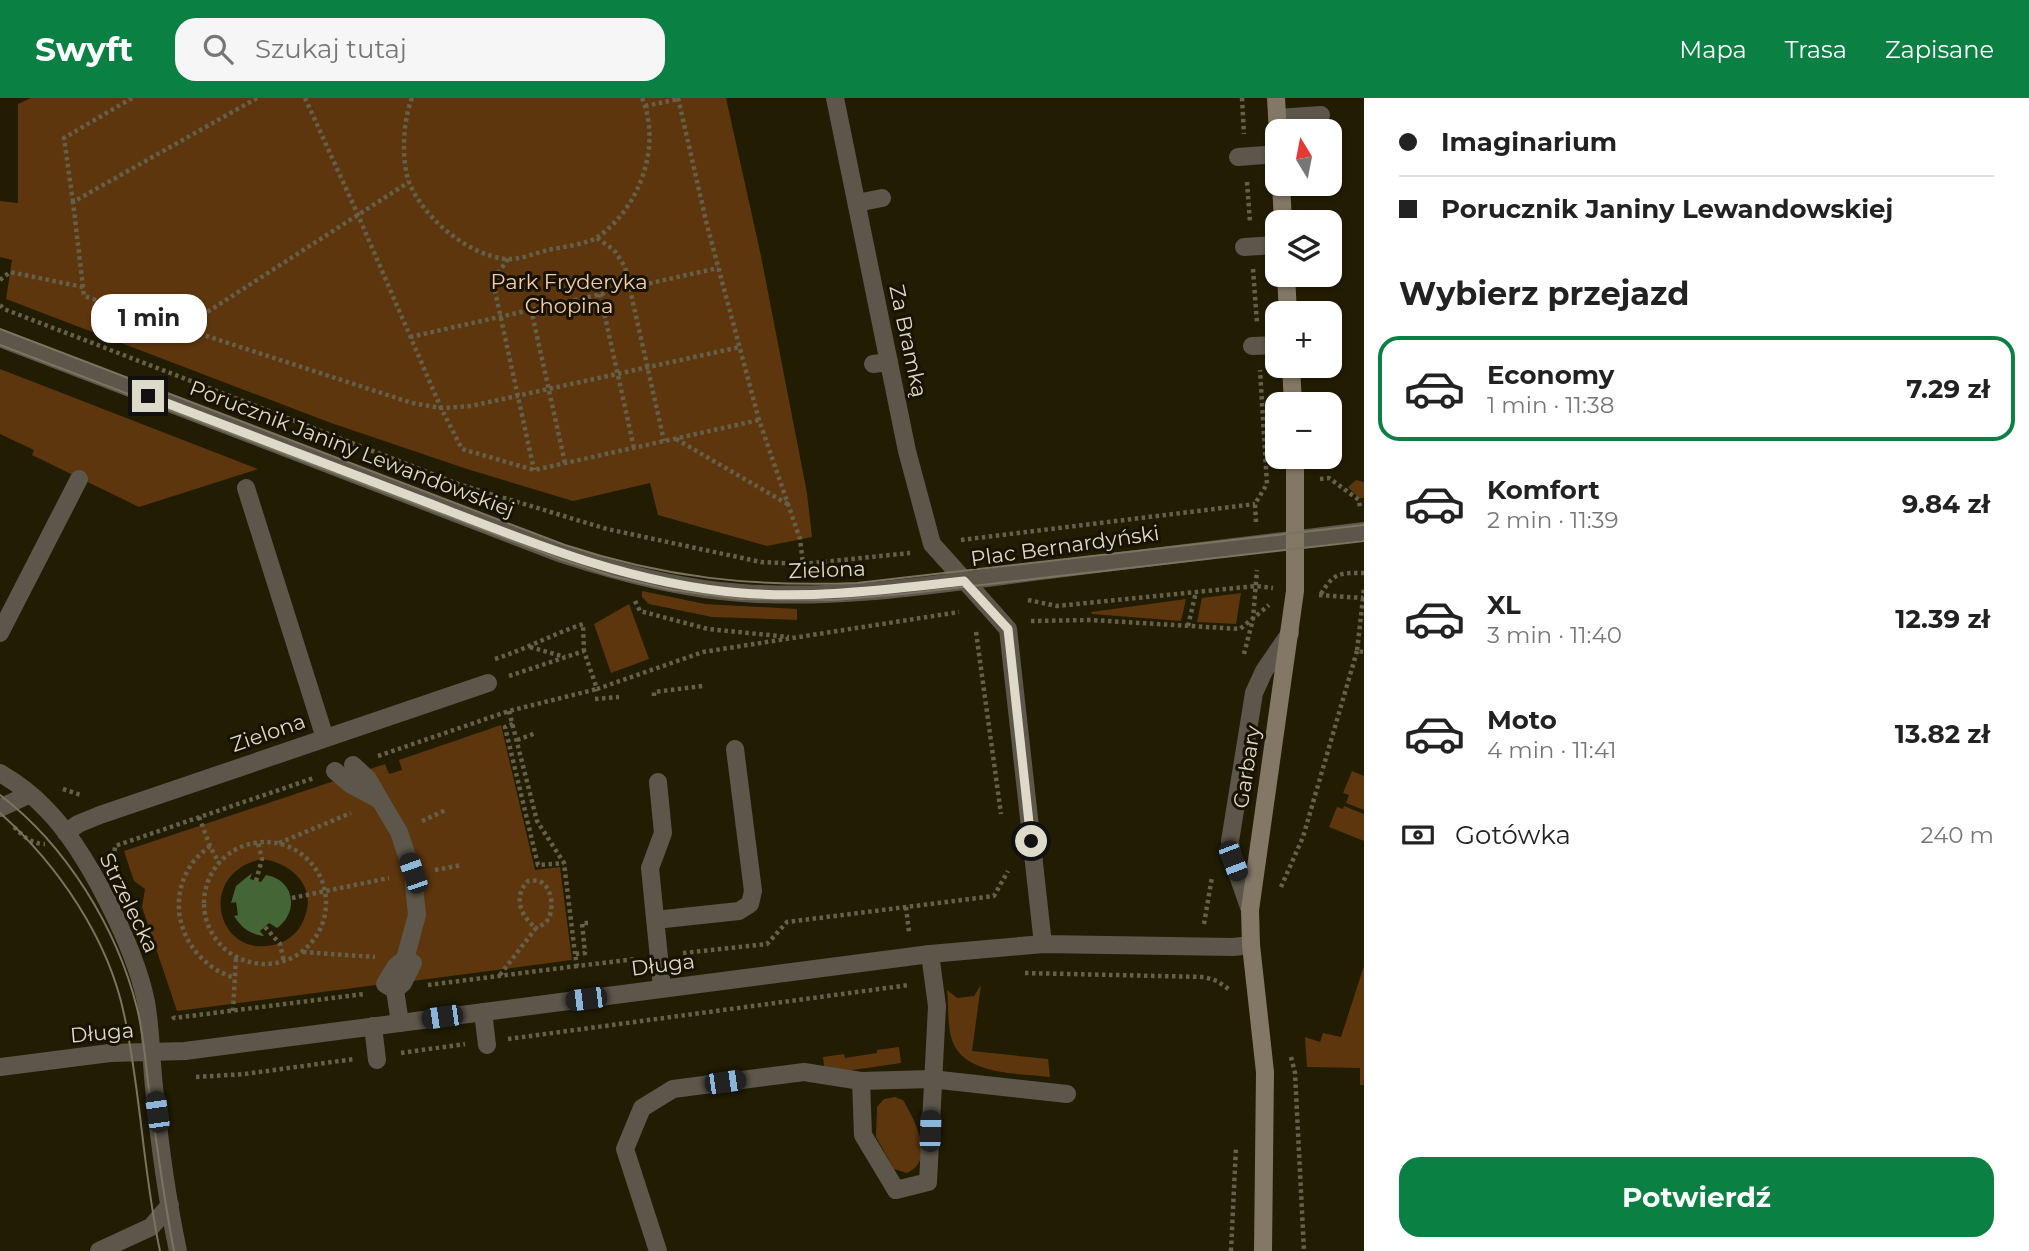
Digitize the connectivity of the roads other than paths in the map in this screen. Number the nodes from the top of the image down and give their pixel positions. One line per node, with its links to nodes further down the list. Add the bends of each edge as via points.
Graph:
1 (835, 98): 9 (street, Za Bramką)
2 (1276, 98): 4 (street)
3 (1321, 115): 5 (street)
4 (1277, 119)
5 (1303, 119)
6 (1265, 155): 7 (street)
7 (1242, 157)
8 (882, 198): 9 (street)
9 (857, 203): 20 (street, Za Bramką, via 881,363 932,544)
10 (1265, 246): 11 (street)
11 (1248, 247)
12 (0, 338): 21 (street, Porucznik Janiny Lewandowskiej, via 562,554)
13 (1255, 346): 14 (street)
14 (1265, 346)
15 (1295, 469): 19 (street, Garbary)
16 (79, 479): 22 (street)
17 (246, 488): 25 (street)
18 (1364, 531): 19 (street, Plac Bernardyński)
19 (1297, 540): 20 (street, Plac Bernardyński); 23 (street, Garbary)
20 (964, 581): 21 (street, Zielona, via 810,595); 37 (street, Plac Bernardyński, via 1008,629)
21 (693, 587)
22 (0, 633)
23 (1290, 633): 35 (street, Garbary); 35 (street, via 1254,693 1230,841)
24 (488, 683): 25 (street, Zielona)
25 (325, 738): 34 (street, Zielona, via 100,815)
26 (735, 749): 36 (street, via 753,891 750,904 739,911)
27 (353, 765): 32 (street)
28 (335, 771): 32 (street, via 350,785)
29 (0, 773): 31 (street, Strzelecka)
30 (658, 782): 36 (street, via 663,833 650,868)
31 (30, 794): 33 (street); 34 (street, Strzelecka)
32 (380, 800): 42 (street, via 399,832 413,873 417,915 405,959 385,984 395,990)
33 (0, 808)
34 (66, 833): 45 (street, Strzelecka, via 115,916 135,964)
35 (1250, 910): 38 (street, Garbary)
36 (655, 920): 40 (street)
37 (1043, 944): 38 (street, Długa); 39 (street, Długa)
38 (1251, 945): 55 (street, Garbary, via 1265,1072)
39 (930, 954): 40 (street, Długa); 48 (street, via 937,1006)
40 (662, 988): 41 (street, Długa)
41 (483, 1012): 42 (street, Długa); 44 (street)
42 (400, 1023): 43 (street, Długa)
43 (373, 1026): 45 (street, Długa); 46 (street)
44 (487, 1043)
45 (151, 1052): 47 (street, Długa); 51 (street, Strzelecka)
46 (377, 1058)
47 (0, 1067)
48 (931, 1079): 49 (street); 49 (street, via 928,1182 896,1190 863,1135); 50 (street)
49 (861, 1081): 54 (street, via 804,1072 673,1089 642,1108 625,1149)
50 (1067, 1094)
51 (170, 1205): 52 (street, via 151,1227); 53 (street, Strzelecka)
52 (99, 1251)
53 (178, 1251)
54 (658, 1251)
55 (1263, 1251)

